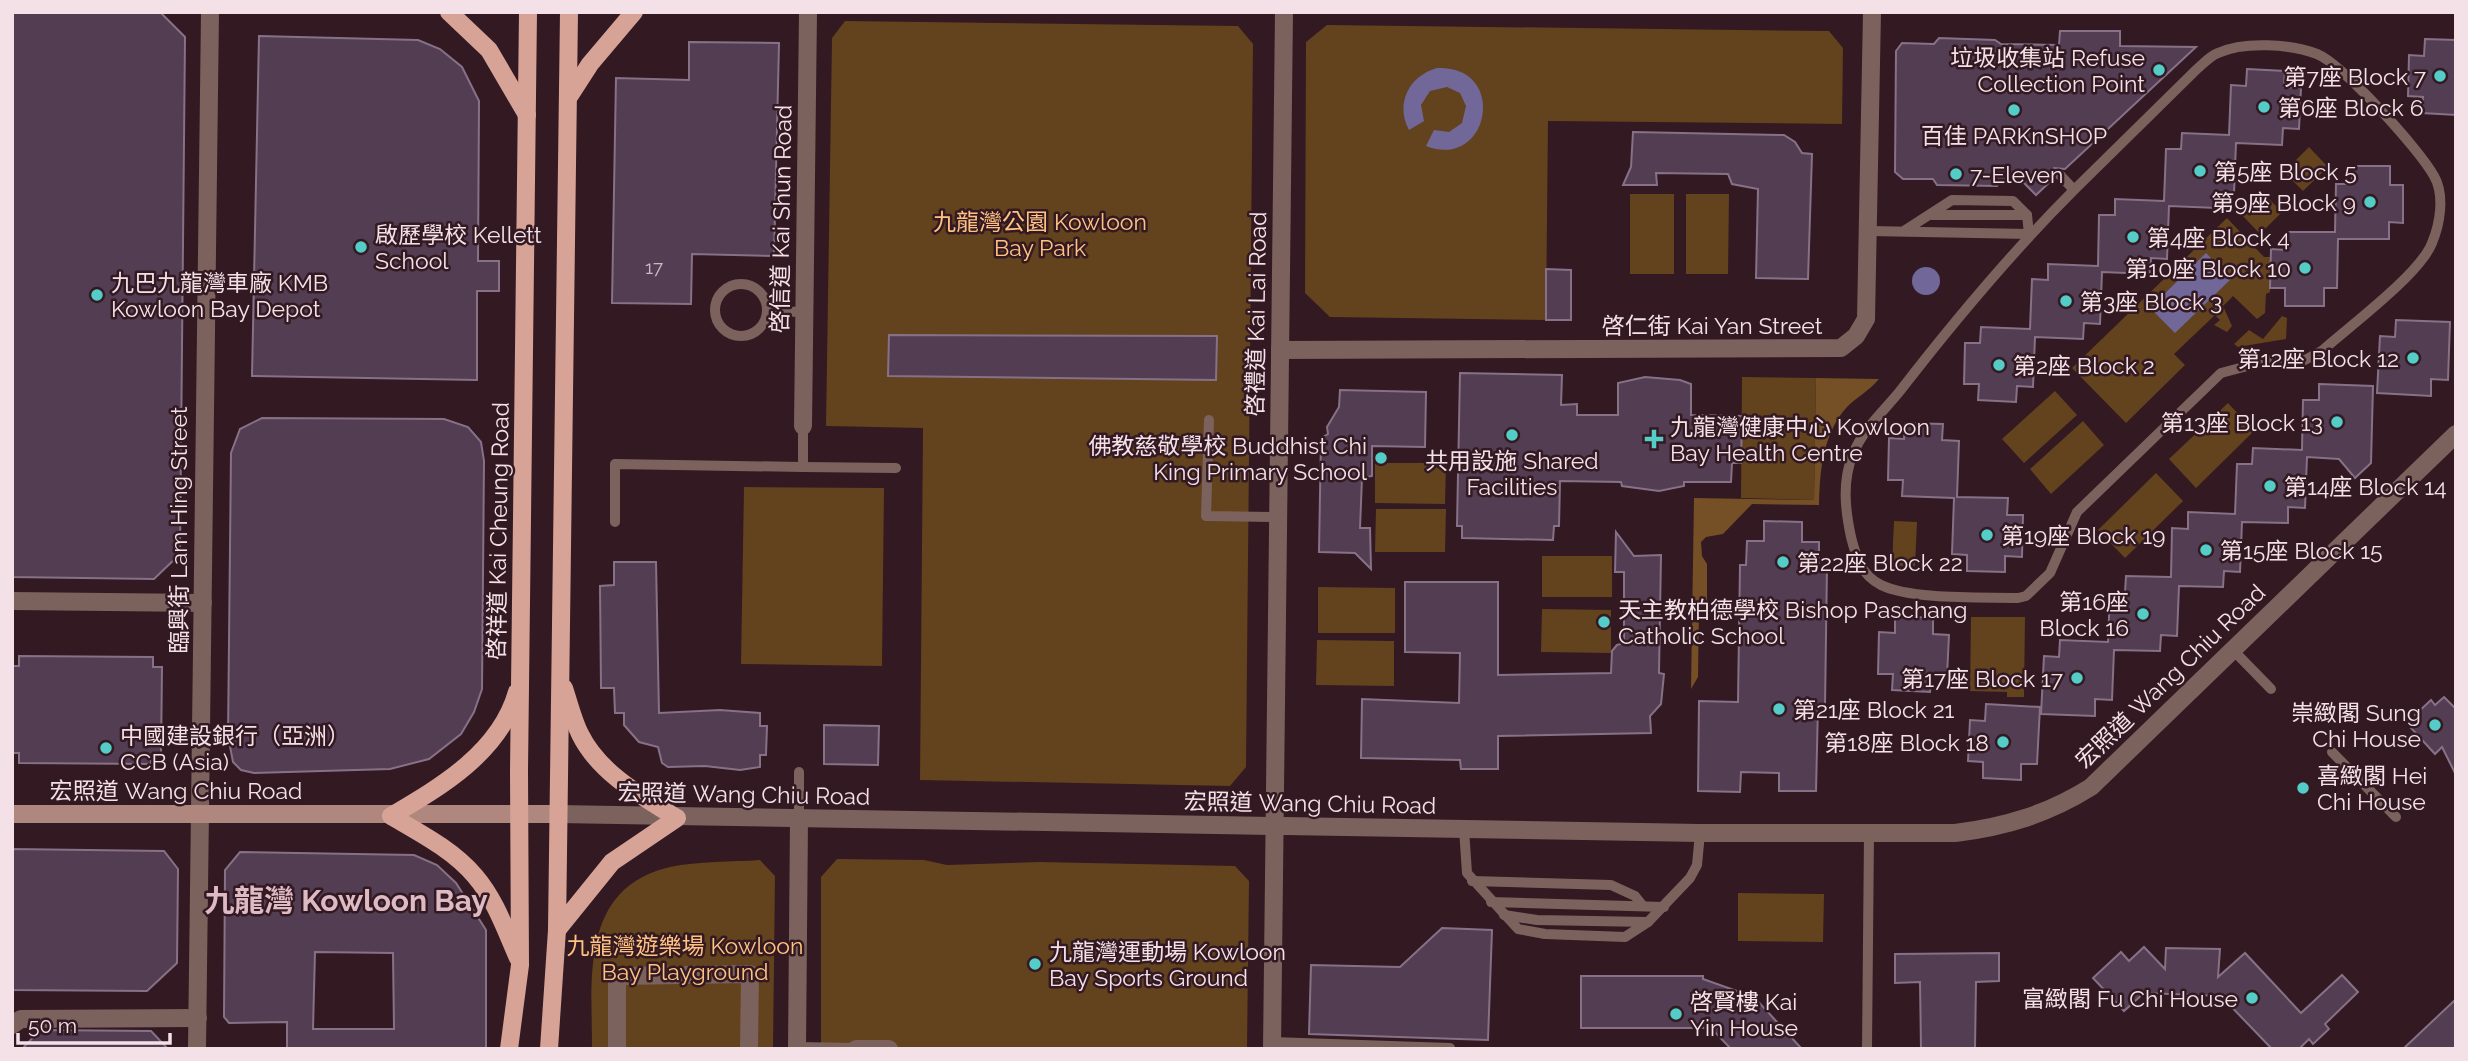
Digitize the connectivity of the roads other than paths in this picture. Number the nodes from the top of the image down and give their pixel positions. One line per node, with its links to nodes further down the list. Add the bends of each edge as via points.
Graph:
1 (210, 12): 27 (street, 臨興街 Lam Hing Street)
2 (449, 12): 10 (main road, via 489,50)
3 (528, 12): 10 (main road, 啓祥道 Kai Cheung Road)
4 (569, 12): 9 (main road)
5 (634, 12): 9 (main road)
6 (808, 12): 17 (street, 啓信道 Kai Shun Road)
7 (1284, 12): 18 (street, 啓禮道 Kai Lai Road)
8 (1872, 12): 13 (street, 啓仁街 Kai Yan Street)
9 (569, 96): 29 (main road)
10 (527, 115): 30 (main road, 啓祥道 Kai Cheung Road)
11 (2059, 174): 12 (lane)
12 (2074, 190): 15 (lane); 15 (lane, via 2196,69 2218,53 2243,47 2293,48 2333,62 2404,137 2435,177 2441,207 2432,244 2419,264 2323,350 2305,360 2270,360 2221,373 2077,512 2050,573 2026,596 1903,592 1881,585 1858,562 1848,522 1846,476 1852,456 1862,434)
13 (1869, 231): 14 (lane); 18 (street, 啓仁街 Kai Yan Street, via 1866,319 1856,337 1841,348)
14 (1904, 232): 15 (lane); 15 (lane, via 1933,215 2027,215)
15 (2029, 234)
16 (768, 311): 16 (lane, via 761,328 746,336 729,334 715,313 719,296 741,284 763,295); 17 (lane)
17 (805, 312): 20 (street, 啓信道 Kai Shun Road)
18 (1280, 350): 24 (street, 啓禮道 Kai Lai Road)
19 (1209, 420): 24 (lane, via 1206,516)
20 (803, 426): 22 (lane)
21 (2456, 434): 28 (street, 宏照道 Wang Chiu Road)
22 (803, 467): 23 (lane); 25 (lane, via 615,464)
23 (896, 468)
24 (1278, 517): 42 (street, 啓禮道 Kai Lai Road)
25 (615, 522)
26 (12, 601): 27 (street)
27 (202, 603): 37 (street, 臨興街 Lam Hing Street)
28 (2233, 650): 31 (lane); 45 (street, 宏照道 Wang Chiu Road, via 2102,776 2064,804 1986,830)
29 (559, 674): 35 (main road); 40 (main road, via 580,734 600,763)
30 (521, 676): 36 (main road, 啓祥道 Kai Cheung Road); 38 (main road, via 512,709 475,758 437,789)
31 (2271, 689)
32 (2332, 752): 39 (lane)
33 (799, 772): 41 (lane)
34 (12, 814): 37 (main road, 宏照道 Wang Chiu Road)
35 (558, 814): 36 (main road, 宏照道 Wang Chiu Road); 40 (street, 宏照道 Wang Chiu Road); 50 (main road)
36 (520, 815): 38 (main road, 宏照道 Wang Chiu Road); 51 (main road, 啓祥道 Kai Cheung Road)
37 (200, 816): 38 (main road, 宏照道 Wang Chiu Road); 52 (street, 臨興街 Lam Hing Street)
38 (391, 816): 51 (main road, via 437,842 474,874 499,915)
39 (2396, 817)
40 (677, 818): 41 (street, 宏照道 Wang Chiu Road); 50 (main road, via 612,862)
41 (799, 819): 42 (street, 宏照道 Wang Chiu Road); 56 (street)
42 (1275, 827): 43 (street, 宏照道 Wang Chiu Road); 54 (street, 啓禮道 Kai Lai Road)
43 (1464, 829): 44 (street, 宏照道 Wang Chiu Road); 46 (lane, via 1464,861)
44 (1700, 833): 45 (street, 宏照道 Wang Chiu Road); 49 (lane, via 1697,865)
45 (1870, 834): 65 (lane)
46 (1472, 881): 47 (lane); 48 (lane, via 1611,885 1635,896)
47 (1491, 902): 48 (lane); 49 (lane, via 1504,915 1537,920 1648,922)
48 (1643, 906): 49 (lane)
49 (1664, 907)
50 (556, 930): 60 (main road)
51 (520, 965): 59 (main road, 啓祥道 Kai Cheung Road)
52 (198, 1018): 53 (street, via 21,1019); 58 (street, 臨興街 Lam Hing Street)
53 (12, 1025)
54 (1272, 1045): 55 (lane)
55 (1374, 1047): 57 (lane)
56 (797, 1048): 63 (lane)
57 (1450, 1048)
58 (197, 1049)
59 (509, 1049)
60 (549, 1049)
61 (617, 1049): 62 (street, via 617,976 750,974)
62 (749, 1049)
63 (856, 1049): 64 (street)
64 (889, 1049)
65 (1867, 1049)

